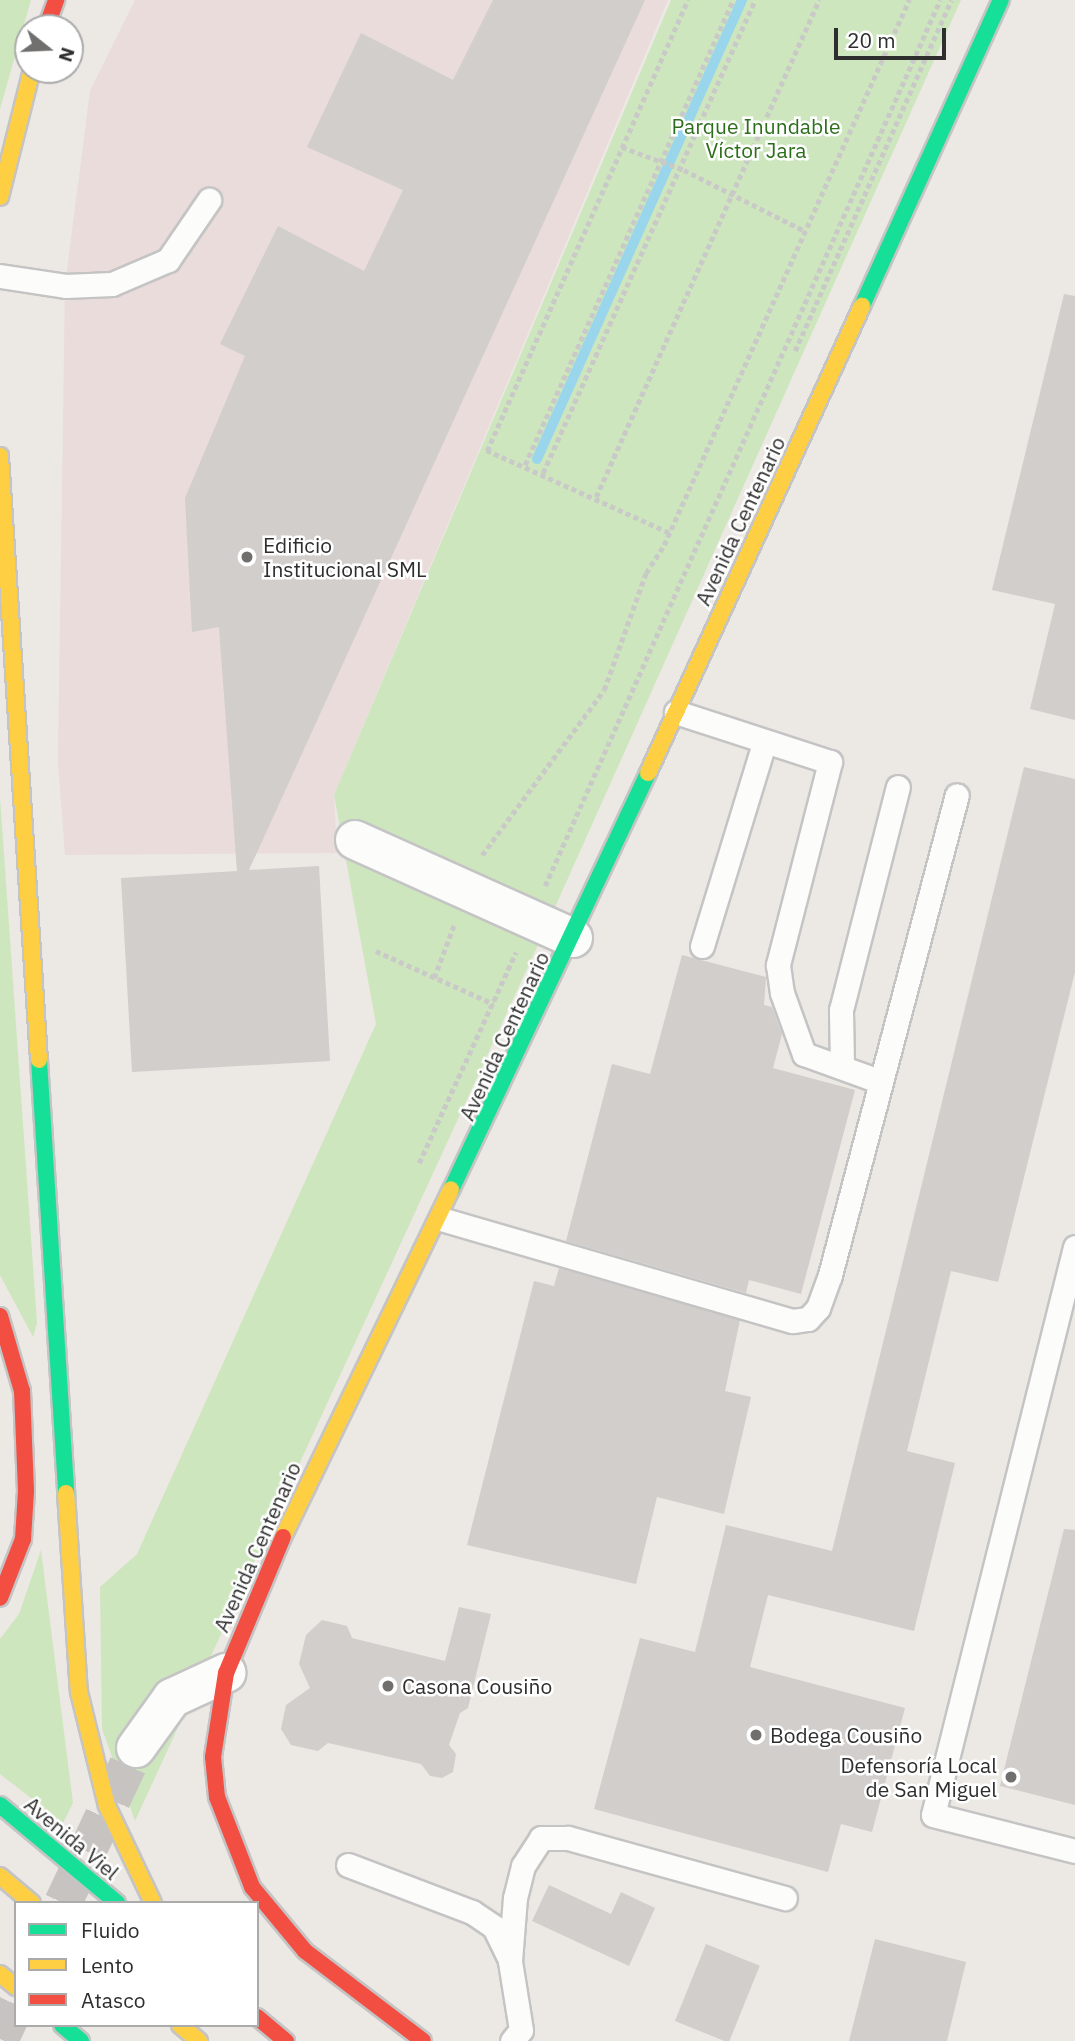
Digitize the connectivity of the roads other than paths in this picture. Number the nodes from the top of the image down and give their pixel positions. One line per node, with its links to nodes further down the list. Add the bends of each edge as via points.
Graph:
1 (1001, 0): 7 (main road, Avenida Centenario)
2 (28, 84): 3 (main road)
3 (0, 197)
4 (209, 200): 5 (lane, via 168,260 112,284 53,285)
5 (0, 276)
6 (0, 456): 29 (main road, via 79,1692 107,1806)
7 (676, 712): 8 (lane); 12 (main road, Avenida Centenario)
8 (764, 743): 13 (lane); 14 (lane, via 830,762 778,965 794,1037 804,1054)
9 (898, 787): 14 (lane, via 841,1010)
10 (957, 796): 15 (lane)
11 (355, 840): 12 (street)
12 (573, 938): 16 (main road, Avenida Centenario)
13 (702, 946)
14 (842, 1064): 15 (lane)
15 (879, 1081): 16 (lane, via 830,1275 818,1308 808,1319 793,1321)
16 (441, 1219): 20 (main road, Avenida Centenario, via 302,1491)
17 (1075, 1247): 23 (lane, via 933,1815)
18 (0, 1316): 19 (main road, via 14,1349 22,1391 26,1491 23,1539)
19 (0, 1598)
20 (226, 1673): 21 (street, via 172,1698); 39 (main road, Avenida Centenario, via 213,1757 217,1797 228,1836 252,1887 305,1951)
21 (136, 1748)
22 (0, 1805): 28 (main road, Avenida Viel)
23 (1075, 1851)
24 (348, 1865): 30 (lane, via 472,1912 494,1927)
25 (0, 1876): 27 (main road)
26 (785, 1898): 30 (lane, via 568,1838 541,1838 523,1866)
27 (30, 1901)
28 (115, 1901)
29 (152, 1901)
30 (510, 1961): 40 (lane, via 521,2029)
31 (0, 1974): 32 (main road)
32 (14, 1985)
33 (259, 2019): 38 (main road)
34 (64, 2027): 36 (main road)
35 (182, 2027): 37 (main road)
36 (82, 2041)
37 (199, 2041)
38 (286, 2041)
39 (423, 2041)
40 (512, 2041)

